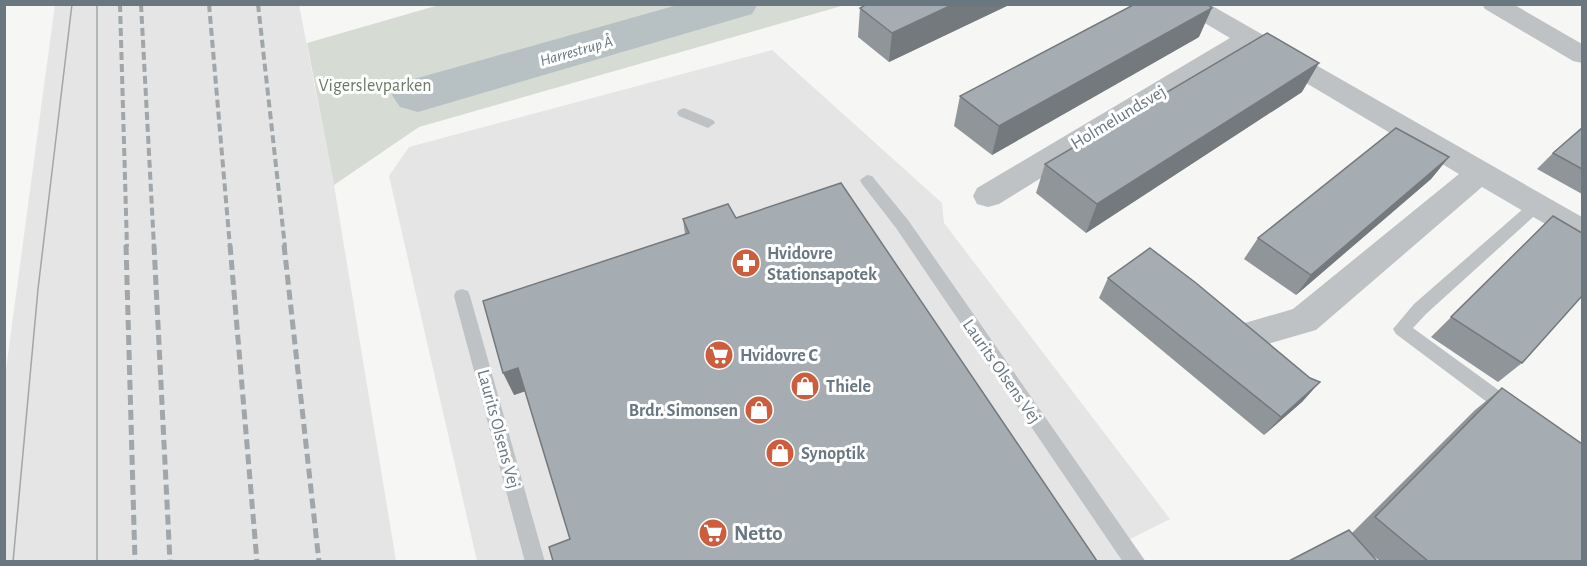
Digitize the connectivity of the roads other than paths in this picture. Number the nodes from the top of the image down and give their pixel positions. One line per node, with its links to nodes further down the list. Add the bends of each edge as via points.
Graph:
1 (1190, 4): 3 (street)
2 (1494, 4): 4 (street)
3 (1249, 38): 7 (street); 9 (street, Holmelundsvej)
4 (1582, 54)
5 (684, 113): 6 (lane)
6 (708, 123)
7 (1481, 172): 10 (street); 14 (street, via 1305,320)
8 (867, 180): 18 (lane, Laurits Olsens Vej, via 902,224)
9 (988, 196)
10 (1537, 205): 11 (street); 16 (lane, via 1402,329)
11 (1582, 231)
12 (462, 296): 17 (lane, Laurits Olsens Vej)
13 (1223, 314): 14 (street)
14 (1250, 335): 15 (street)
15 (1283, 363)
16 (1527, 421)
17 (535, 561)
18 (1136, 561)

